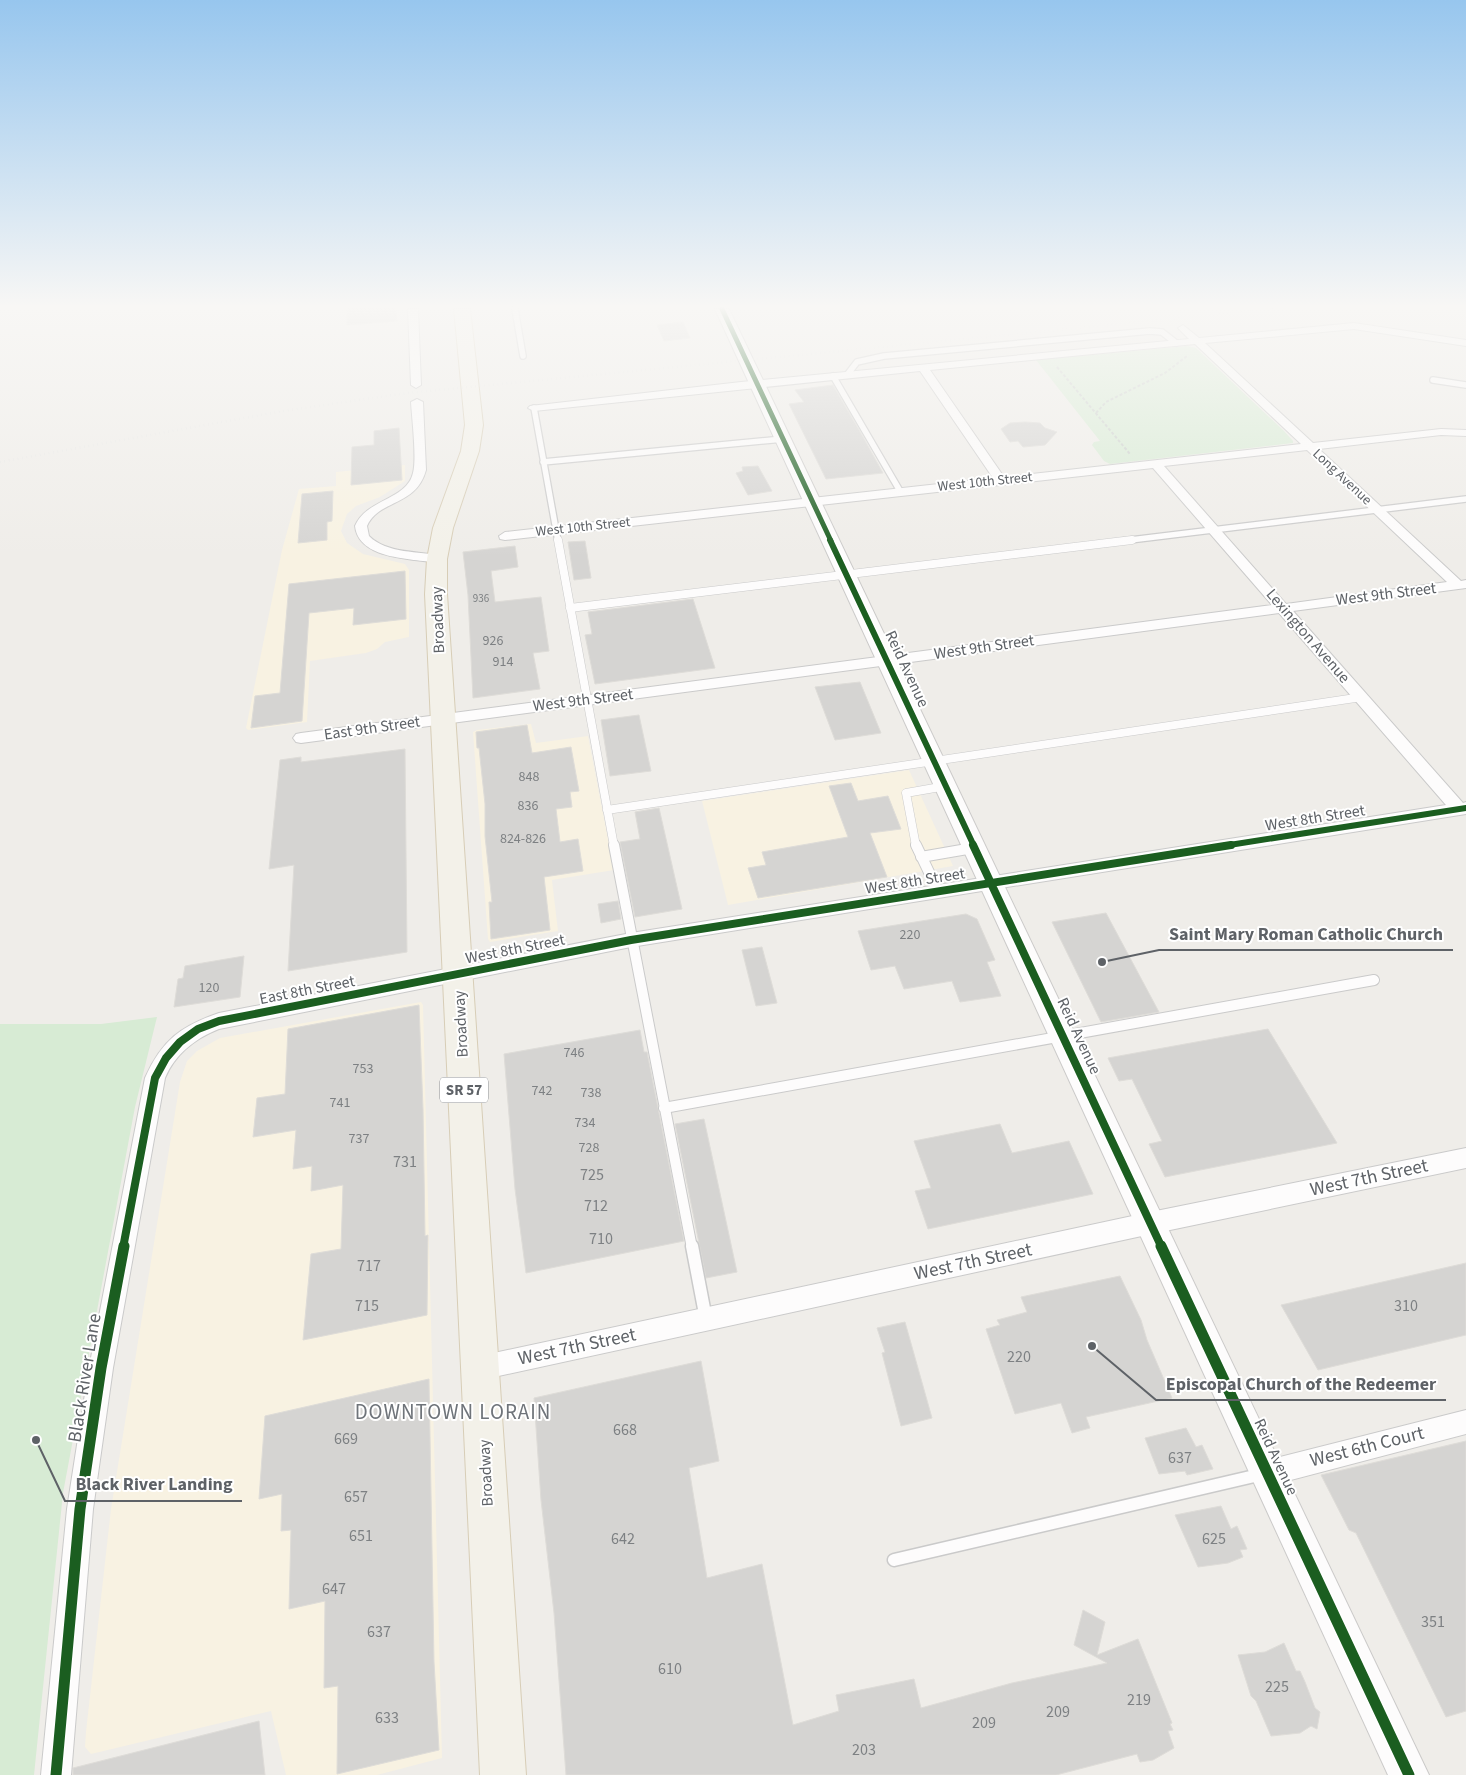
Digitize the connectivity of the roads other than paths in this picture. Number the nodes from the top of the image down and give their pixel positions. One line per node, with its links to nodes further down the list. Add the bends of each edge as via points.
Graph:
1 (472, 392): 22 (main road, Broadway / SR 57, via 474,425 470,451 442,528)
2 (684, 392): 8 (street)
3 (761, 392): 10 (street, Reid Avenue)
4 (843, 392): 15 (lane)
5 (940, 392): 14 (street)
6 (1246, 392): 11 (street, Long Avenue)
7 (417, 402): 22 (street, via 418,480 404,495 365,517 360,531 376,547)
8 (534, 408): 12 (lane)
9 (1466, 433): 11 (street, West 10th Street, via 1441,432)
10 (783, 439): 12 (lane); 17 (street, Reid Avenue)
11 (1309, 447): 13 (street, West 10th Street); 18 (street, Long Avenue)
12 (543, 462): 20 (lane)
13 (1155, 463): 14 (street, West 10th Street); 19 (street, Lexington Avenue)
14 (1000, 481): 15 (street, West 10th Street)
15 (900, 491): 17 (street, West 10th Street)
16 (1466, 499): 18 (lane)
17 (812, 501): 20 (street, West 10th Street); 23 (street, Reid Avenue)
18 (1377, 509): 19 (lane); 24 (street, Long Avenue)
19 (1213, 529): 23 (lane); 25 (street, Lexington Avenue)
20 (556, 530): 21 (street, West 10th Street); 26 (lane)
21 (505, 536)
22 (437, 558): 30 (main road, Broadway / SR 57)
23 (848, 576): 26 (lane); 27 (street, Reid Avenue)
24 (1462, 584): 25 (street, West 9th Street)
25 (1282, 607): 27 (street, West 9th Street); 28 (street, Lexington Avenue)
26 (570, 608): 29 (lane)
27 (888, 660): 29 (street, West 9th Street); 32 (street, Reid Avenue)
28 (1362, 698): 32 (lane); 34 (street, Lexington Avenue)
29 (587, 699): 30 (street, West 9th Street); 35 (lane)
30 (443, 718): 31 (street, East 9th Street); 41 (main road, Broadway / SR 57)
31 (301, 738)
32 (935, 760): 33 (street, Reid Avenue); 35 (lane)
33 (947, 786): 36 (street, Reid Avenue); 37 (lane, via 906,793 916,846)
34 (1463, 808): 38 (street, West 8th Street)
35 (607, 810): 40 (lane)
36 (975, 847): 37 (lane); 38 (street, Reid Avenue)
37 (921, 856): 39 (lane)
38 (992, 882): 39 (street, West 8th Street); 43 (street, Reid Avenue)
39 (938, 891): 40 (street, West 8th Street)
40 (631, 940): 41 (street, West 8th Street); 45 (lane)
41 (458, 974): 44 (street, East 8th Street, via 219,1021 191,1033); 49 (main road, Broadway / SR 57)
42 (1374, 980): 43 (lane)
43 (1063, 1035): 45 (lane); 47 (street, Reid Avenue)
44 (170, 1052): 53 (street, Black River Lane, via 158,1069 153,1087 100,1377 80,1509)
45 (664, 1108): 48 (lane)
46 (1466, 1158): 47 (street, West 7th Street)
47 (1151, 1223): 48 (street, West 7th Street); 51 (street, Reid Avenue)
48 (706, 1319): 49 (street, West 7th Street)
49 (480, 1368): 54 (main road, Broadway / SR 57)
50 (1466, 1422): 51 (street, West 6th Court)
51 (1268, 1472): 52 (lane); 55 (street, Reid Avenue)
52 (894, 1560)
53 (56, 1775)
54 (503, 1775)
55 (1410, 1775)

